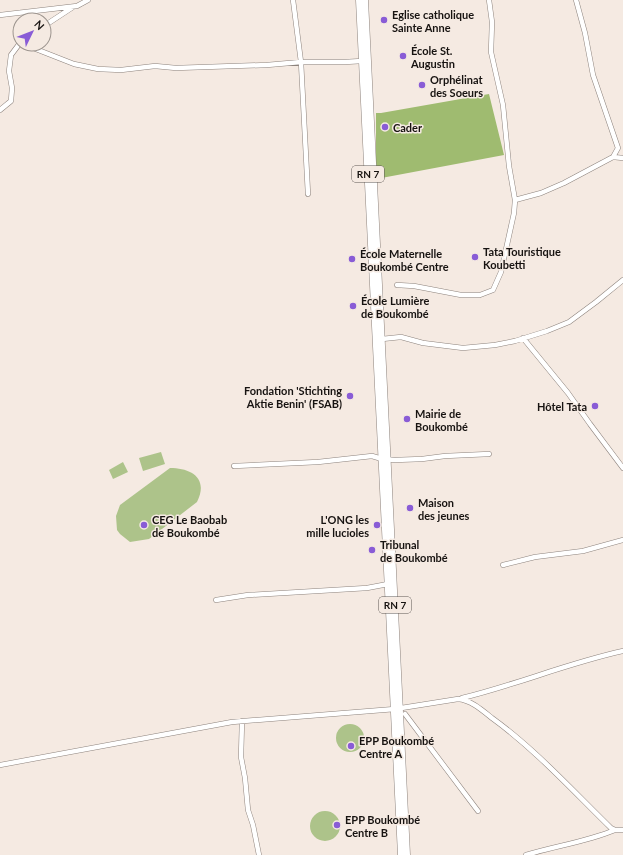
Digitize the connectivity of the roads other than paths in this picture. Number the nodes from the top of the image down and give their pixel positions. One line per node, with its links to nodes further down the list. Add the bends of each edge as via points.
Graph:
1 (88, 0): 7 (street)
2 (293, 0): 13 (street)
3 (359, 0): 12 (main road, RN 7)
4 (365, 0): 22 (main road, RN 7)
5 (489, 0): 18 (street, via 492,22 491,52 503,105)
6 (576, 0): 15 (street, via 593,75 618,148)
7 (74, 6): 8 (street); 9 (street)
8 (0, 15)
9 (52, 21)
10 (14, 52): 14 (street, via 9,70 11,101)
11 (42, 52): 13 (street, via 74,64 121,70 155,66 176,68)
12 (362, 61): 13 (street); 23 (main road, RN 7)
13 (300, 62): 17 (street)
14 (0, 110)
15 (613, 157): 16 (street); 18 (street, via 564,184)
16 (623, 158)
17 (308, 194)
18 (515, 200): 20 (street, via 501,272 493,290 480,295 461,295)
19 (623, 280): 21 (street, via 569,322)
20 (397, 285)
21 (523, 338): 22 (street, via 495,345 463,348 423,343 401,337); 27 (street, via 568,393)
22 (382, 339): 23 (main road, RN 7)
23 (380, 352): 25 (main road, RN 7)
24 (489, 454): 25 (street, via 443,456 422,460)
25 (385, 459): 26 (street, via 372,456 318,462); 30 (main road, RN 7); 34 (main road, RN 7)
26 (234, 466)
27 (623, 468)
28 (623, 540): 29 (street, via 583,551 536,557)
29 (503, 565)
30 (388, 584): 31 (street, via 367,588 248,595); 34 (main road, RN 7)
31 (216, 600)
32 (623, 651): 33 (street, via 595,657)
33 (458, 699): 34 (street); 38 (street, via 479,708 524,743)
34 (400, 710): 35 (street); 37 (street); 41 (main road, RN 7); 42 (main road, RN 7)
35 (242, 721): 36 (street); 40 (street, via 241,757 248,810)
36 (0, 764)
37 (478, 811)
38 (615, 830): 39 (street); 43 (street, via 596,838)
39 (623, 830)
40 (259, 855)
41 (401, 855)
42 (407, 855)
43 (526, 855)

